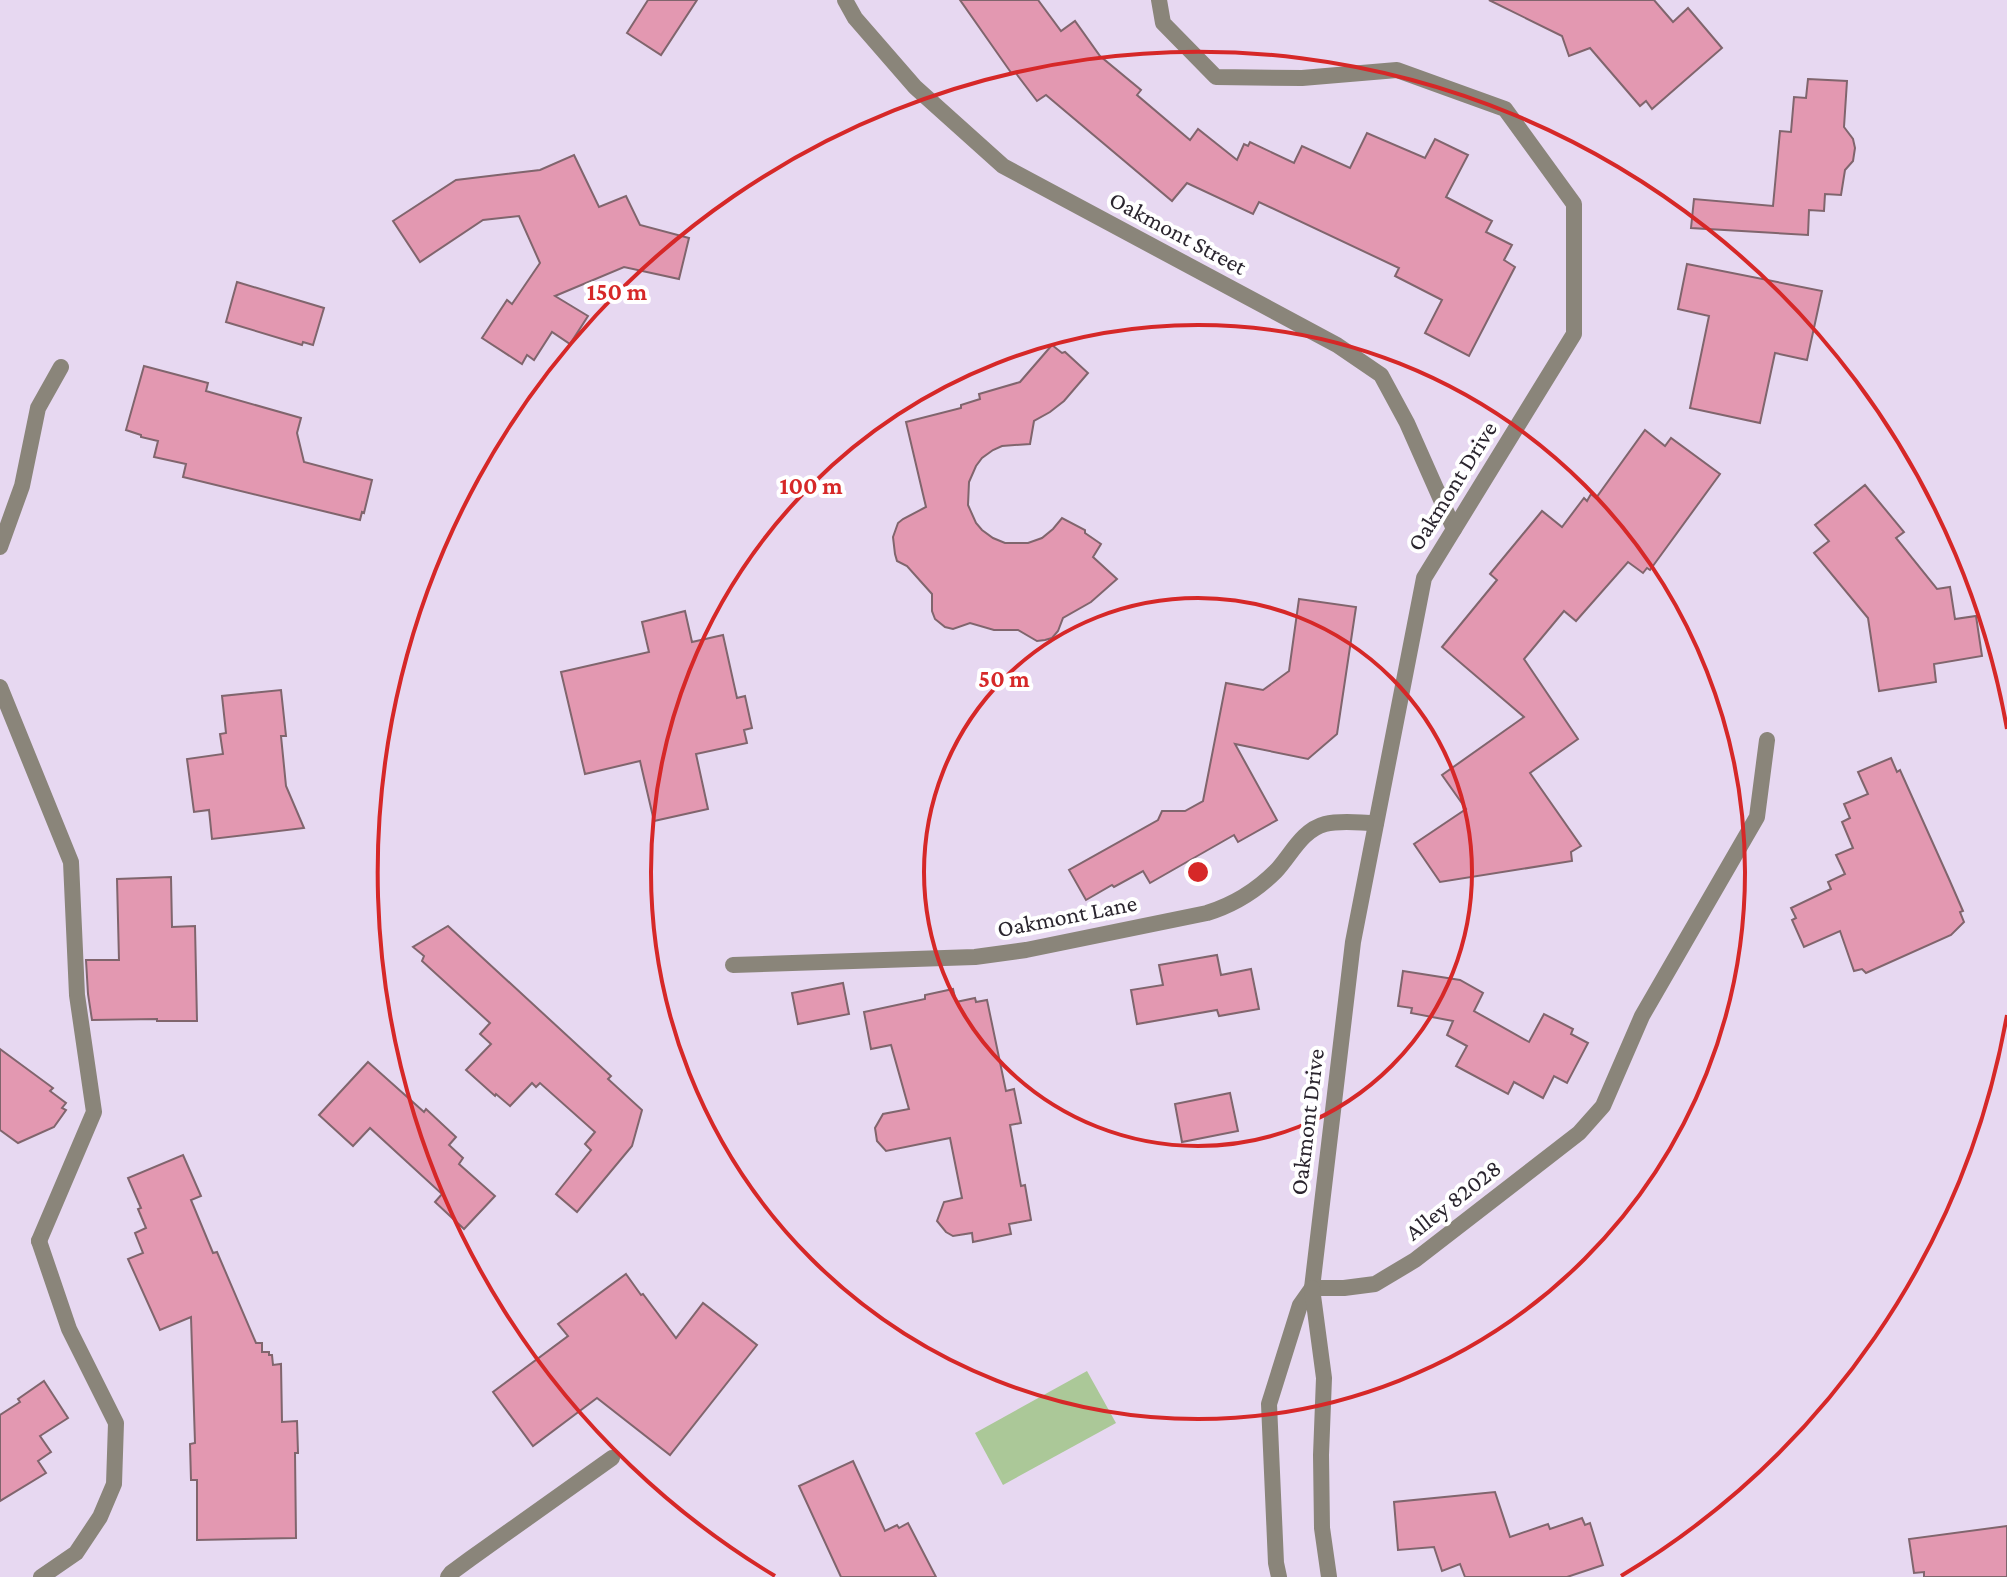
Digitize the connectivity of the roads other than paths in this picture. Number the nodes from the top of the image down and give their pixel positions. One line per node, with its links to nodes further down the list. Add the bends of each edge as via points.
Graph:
1 (845, 0): 4 (street, Oakmont Street, via 915,87 1003,166 1337,345 1381,375)
2 (1159, 0): 4 (street, Oakmont Drive, via 1163,23 1216,77 1302,78 1397,70 1505,109 1574,204 1574,334)
3 (61, 367): 5 (street, via 38,408 22,486)
4 (1454, 529): 8 (street, Oakmont Drive, via 1424,578)
5 (0, 547)
6 (0, 687): 12 (street, via 71,862 77,995 94,1112 39,1241 69,1329 116,1423 114,1484 100,1517 76,1553)
7 (1767, 740): 10 (street, Alley 82028, via 1757,817 1642,1016 1603,1106 1579,1133 1415,1260 1375,1284)
8 (1376, 823): 9 (street, Oakmont Lane, via 1325,824 1311,830 1266,880 1226,907 1207,913 975,957); 10 (street, Oakmont Drive, via 1353,942)
9 (733, 965)
10 (1312, 1288): 14 (street, Oakmont Drive, via 1300,1305 1269,1404); 15 (street, Oakmont Drive, via 1324,1378 1322,1528)
11 (612, 1458): 13 (street)
12 (41, 1577)
13 (448, 1577)
14 (1279, 1577)
15 (1329, 1577)

